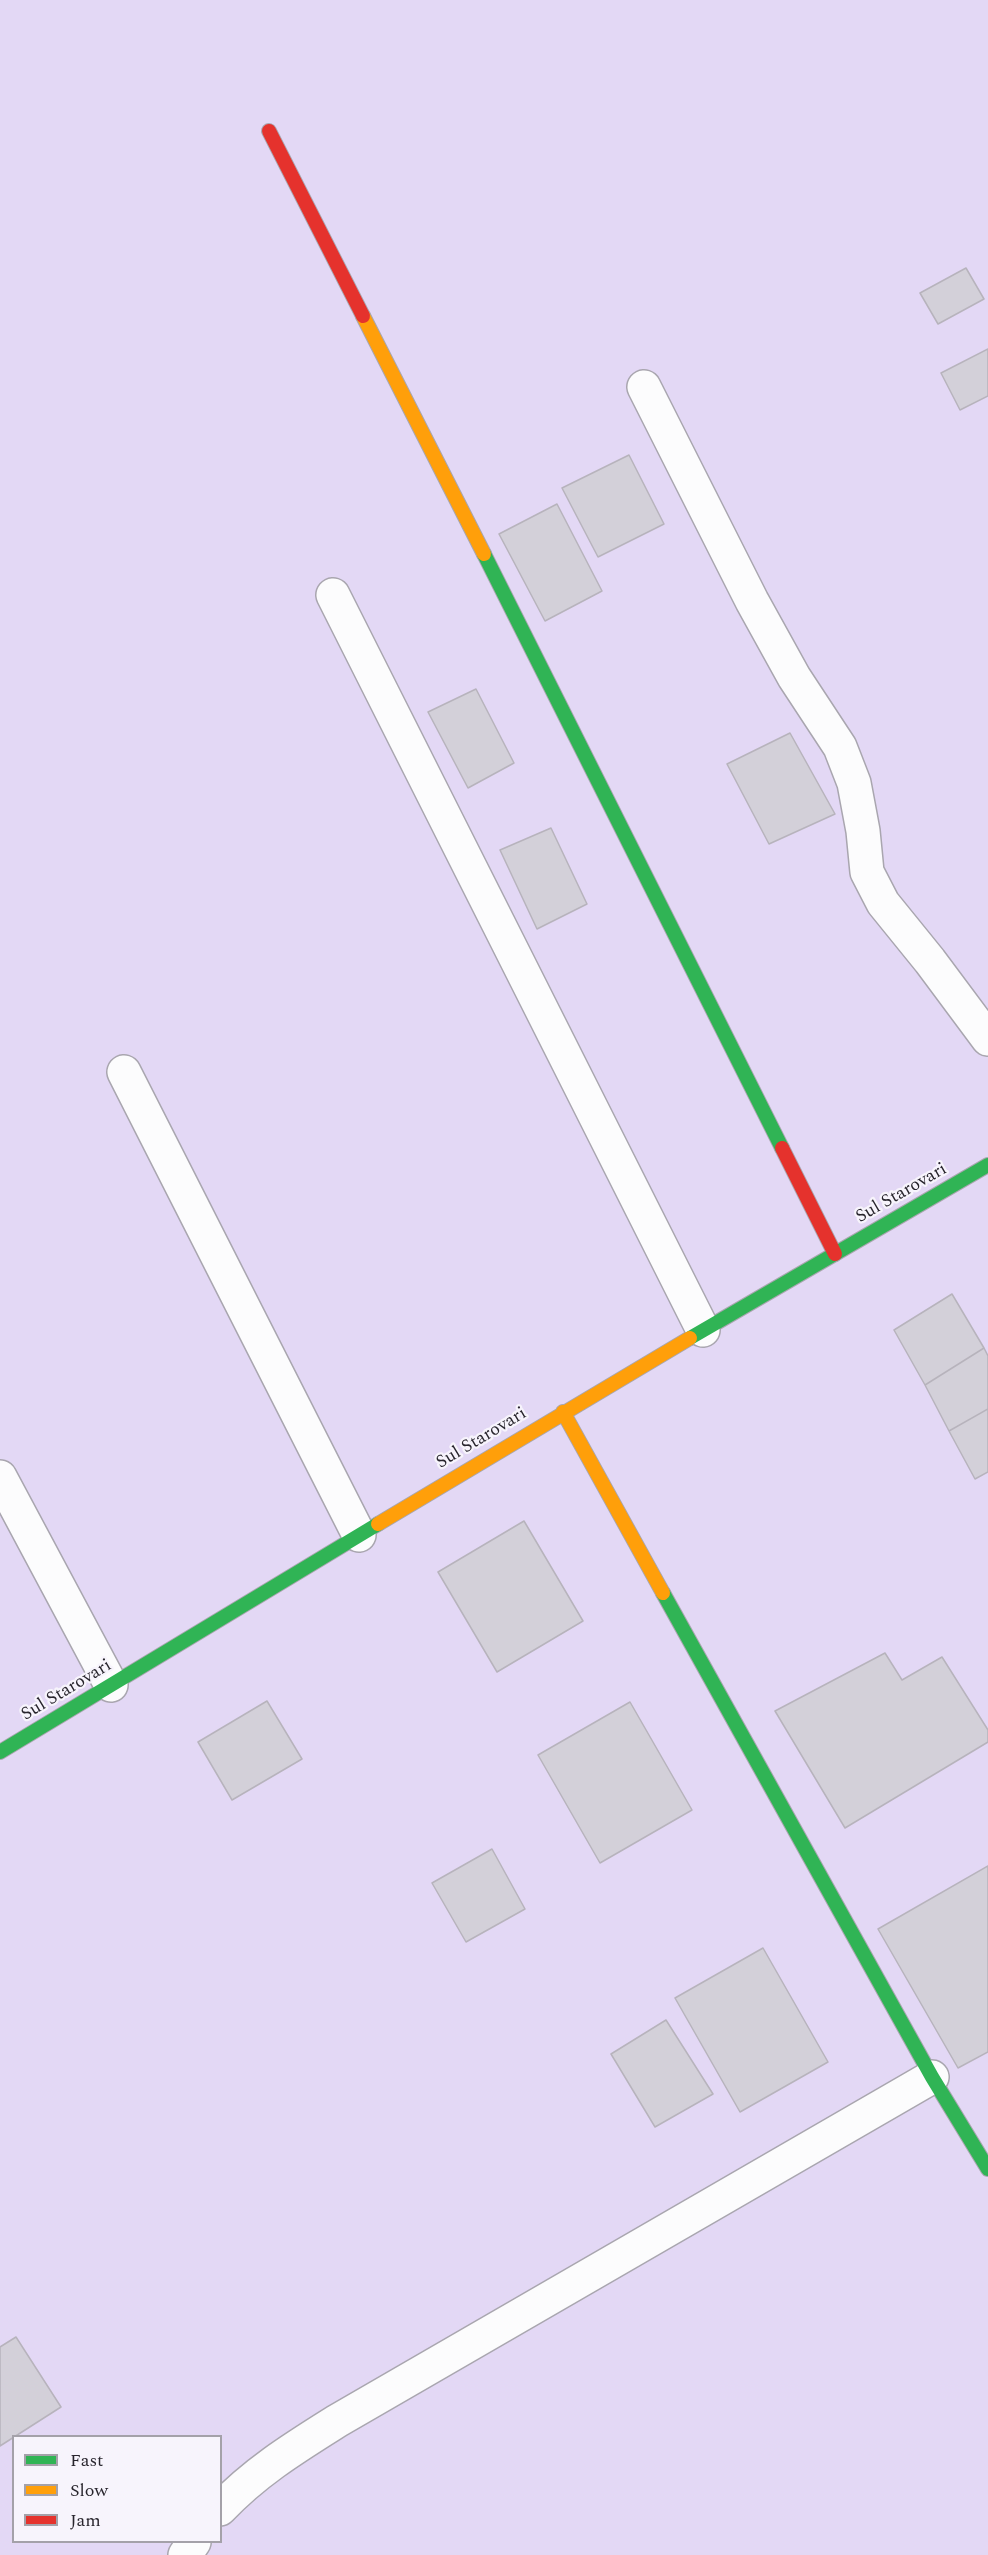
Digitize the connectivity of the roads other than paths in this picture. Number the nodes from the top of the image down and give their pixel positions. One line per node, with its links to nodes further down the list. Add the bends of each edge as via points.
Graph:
1 (269, 131): 7 (street)
2 (644, 387): 4 (street, via 752,601 794,677 840,747 854,783 867,872 883,903)
3 (333, 595): 8 (street)
4 (988, 1040)
5 (124, 1072): 11 (street)
6 (988, 1165): 7 (street, Sul Starovari)
7 (835, 1254): 8 (street, Sul Starovari)
8 (703, 1330): 9 (street, Sul Starovari)
9 (563, 1412): 11 (street, Sul Starovari); 14 (street)
10 (0, 1477): 12 (street)
11 (359, 1535): 12 (street, Sul Starovari)
12 (111, 1685): 13 (street, Sul Starovari)
13 (0, 1752)
14 (932, 2077): 15 (street); 16 (street, via 337,2421 244,2483)
15 (988, 2169)
16 (222, 2507)

